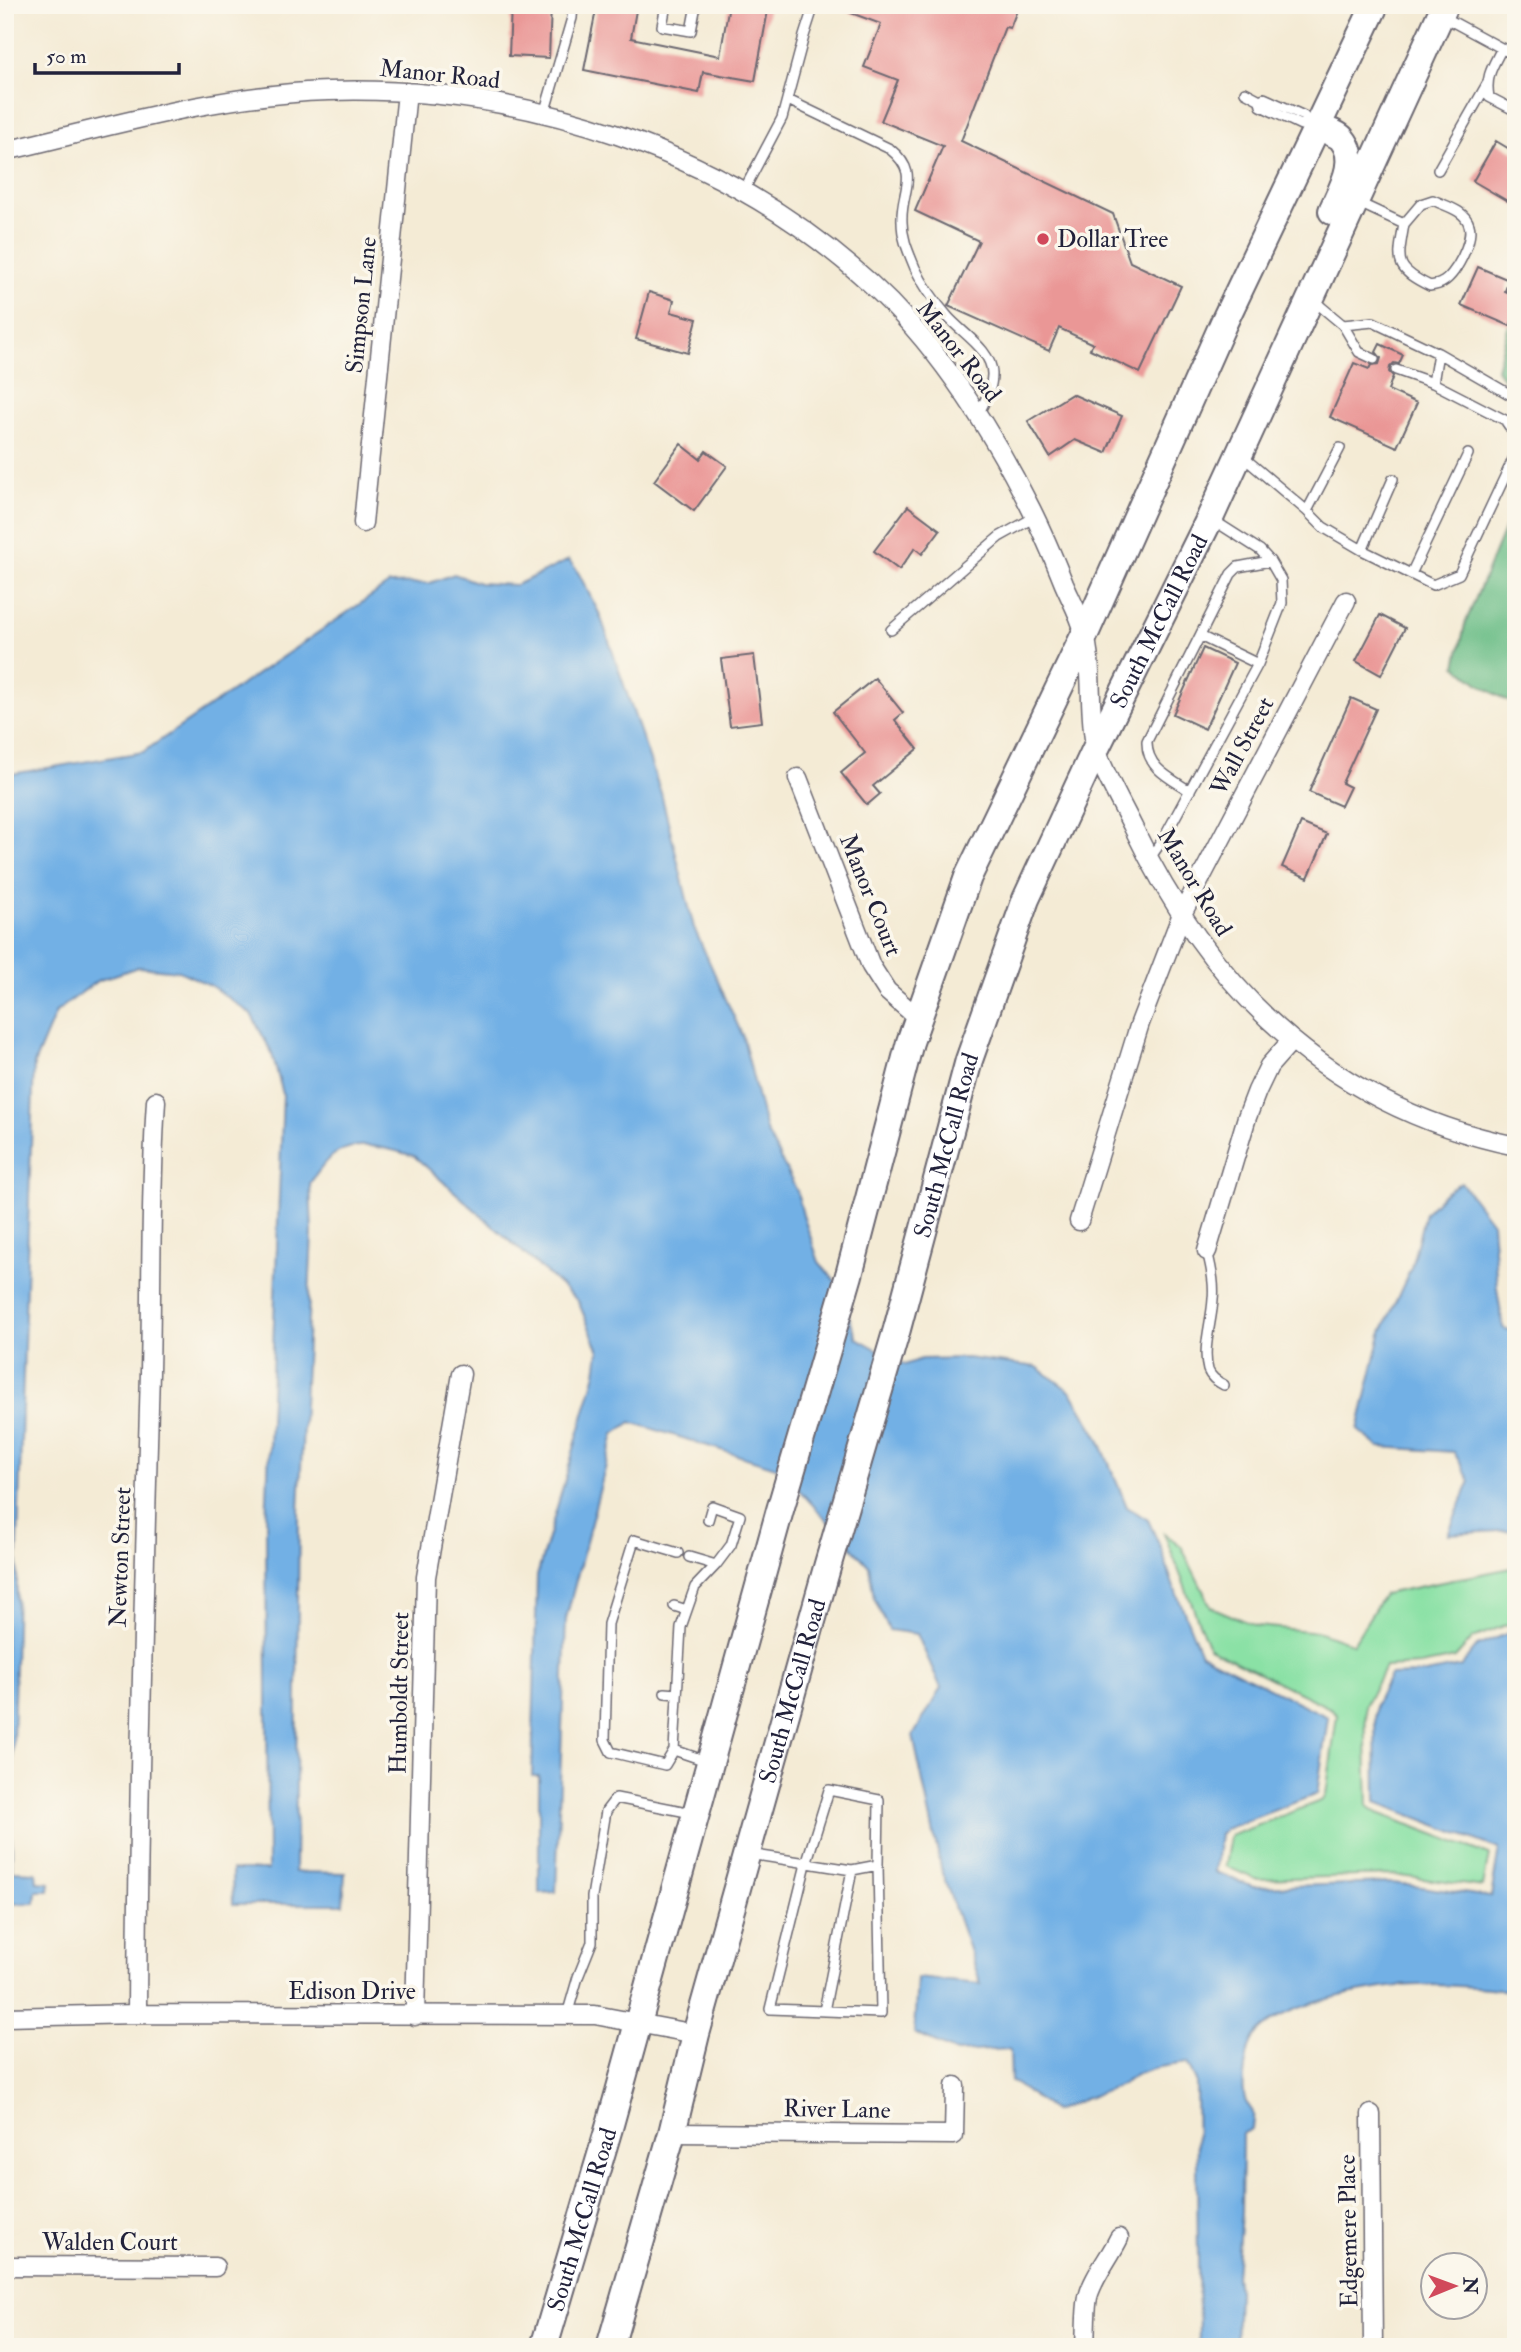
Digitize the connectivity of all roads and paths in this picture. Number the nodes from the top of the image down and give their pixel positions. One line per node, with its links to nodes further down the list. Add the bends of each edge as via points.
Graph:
1 (573, 5): 14 (lane)
2 (666, 5): 3 (lane, via 662,26 691,31)
3 (696, 5)
4 (814, 5): 12 (lane)
5 (1375, 5): 15 (main road, South McCall Road)
6 (1443, 10): 7 (lane); 19 (main road, South McCall Road)
7 (1502, 48): 8 (lane); 9 (lane)
8 (1516, 56)
9 (1487, 84): 13 (lane, via 1489,97); 17 (lane)
10 (407, 92): 14 (street, Manor Road); 16 (street, Manor Road, via 324,91 221,102); 38 (street, Simpson Lane)
11 (1245, 92): 15 (lane, via 1260,100 1261,106 1301,125)
12 (788, 100): 18 (lane); 28 (lane, via 901,158 909,177 901,219 904,241 920,278 949,318 980,347 993,372 991,389)
13 (1516, 111)
14 (544, 114): 18 (street, Manor Road, via 662,152)
15 (1312, 125): 21 (main road, via 1341,137 1349,151 1349,170 1307,266); 44 (main road, South McCall Road)
16 (5, 151)
17 (1438, 170)
18 (743, 192): 28 (street, Manor Road, via 806,232 870,284 927,345)
19 (1356, 202): 20 (lane); 21 (main road, South McCall Road)
20 (1404, 223): 20 (lane, via 1399,255 1404,270 1430,286 1442,283 1455,271 1470,237 1469,224 1460,212 1433,200 1421,204)
21 (1311, 299): 22 (lane); 31 (main road, South McCall Road)
22 (1343, 325): 23 (lane, via 1373,322); 24 (lane, via 1359,352)
23 (1438, 353): 26 (lane); 27 (lane)
24 (1374, 359)
25 (1396, 370): 26 (lane)
26 (1433, 383): 29 (lane, via 1505,421)
27 (1516, 398)
28 (978, 415): 36 (street, Manor Road)
29 (1516, 436)
30 (1340, 448): 35 (lane)
31 (1239, 453): 35 (lane); 37 (main road, South McCall Road)
32 (1516, 453): 41 (lane, via 1459,574 1433,585)
33 (1468, 454): 41 (lane)
34 (1393, 479): 39 (lane)
35 (1307, 510): 39 (lane, via 1323,527)
36 (1035, 517): 43 (lane, via 999,537); 44 (street, Manor Road)
37 (1210, 518): 40 (lane); 47 (main road, South McCall Road)
38 (363, 523)
39 (1362, 550): 41 (lane)
40 (1270, 561): 45 (lane, via 1238,567 1231,574); 46 (lane, via 1280,580 1282,603)
41 (1411, 574)
42 (1346, 601): 51 (street, Wall Street)
43 (891, 630)
44 (1085, 634): 47 (street, Manor Road); 52 (main road, South McCall Road, via 968,877)
45 (1200, 636): 46 (lane); 49 (lane, via 1147,741 1156,769)
46 (1258, 664): 49 (lane)
47 (1096, 748): 50 (street, Manor Road); 71 (main road, South McCall Road, via 1026,899 977,1038)
48 (798, 778): 52 (street, Manor Court, via 871,966 887,991)
49 (1190, 791): 50 (lane)
50 (1149, 859): 51 (street, Manor Road)
51 (1182, 914): 53 (street, Manor Road, via 1237,988); 56 (street, Wall Street, via 1140,1023)
52 (918, 1018): 69 (main road, South McCall Road)
53 (1292, 1040): 55 (street, Manor Road, via 1357,1085 1413,1113); 57 (street, via 1269,1066 1257,1091)
54 (156, 1101): 76 (street, Newton Street)
55 (1516, 1146)
56 (1079, 1221)
57 (1207, 1251): 59 (lane, via 1214,1297 1207,1368 1211,1377)
58 (461, 1374): 78 (street, Humboldt Street, via 426,1577)
59 (1224, 1385)
60 (708, 1520): 63 (lane, via 712,1506 740,1516 731,1545)
61 (700, 1548): 63 (lane, via 693,1558)
62 (678, 1553): 68 (lane, via 634,1540 623,1591 608,1624 611,1689 605,1740 611,1752 665,1765)
63 (716, 1565): 65 (lane, via 695,1587)
64 (674, 1606): 65 (lane)
65 (687, 1610): 67 (lane, via 681,1627)
66 (665, 1693): 67 (lane)
67 (677, 1694): 68 (lane)
68 (674, 1750): 69 (lane)
69 (711, 1762): 70 (main road, South McCall Road)
70 (695, 1814): 77 (lane, via 616,1798 606,1811 592,1897 592,1942); 80 (main road, South McCall Road)
71 (747, 1854): 72 (lane); 81 (main road, South McCall Road)
72 (806, 1864): 73 (lane, via 828,1790 879,1800); 74 (lane); 75 (lane, via 770,2009)
73 (878, 1865): 74 (lane); 75 (lane, via 881,2013)
74 (852, 1870): 75 (lane)
75 (824, 2011)
76 (137, 2014): 78 (street, Edison Drive); 79 (street, Edison Drive)
77 (567, 2015): 78 (street, Edison Drive); 80 (street, Edison Drive)
78 (415, 2016)
79 (5, 2017)
80 (638, 2021): 81 (street, Edison Drive); 88 (main road, South McCall Road)
81 (696, 2034): 84 (main road, South McCall Road)
82 (955, 2086): 84 (street, River Lane, via 954,2135)
83 (1371, 2114): 91 (street, Edgemere Place)
84 (672, 2133): 89 (main road, South McCall Road)
85 (1119, 2238): 90 (street, via 1089,2295)
86 (5, 2266): 87 (street, Walden Court)
87 (215, 2267)
88 (544, 2347)
89 (610, 2347)
90 (1085, 2347)
91 (1373, 2347)

